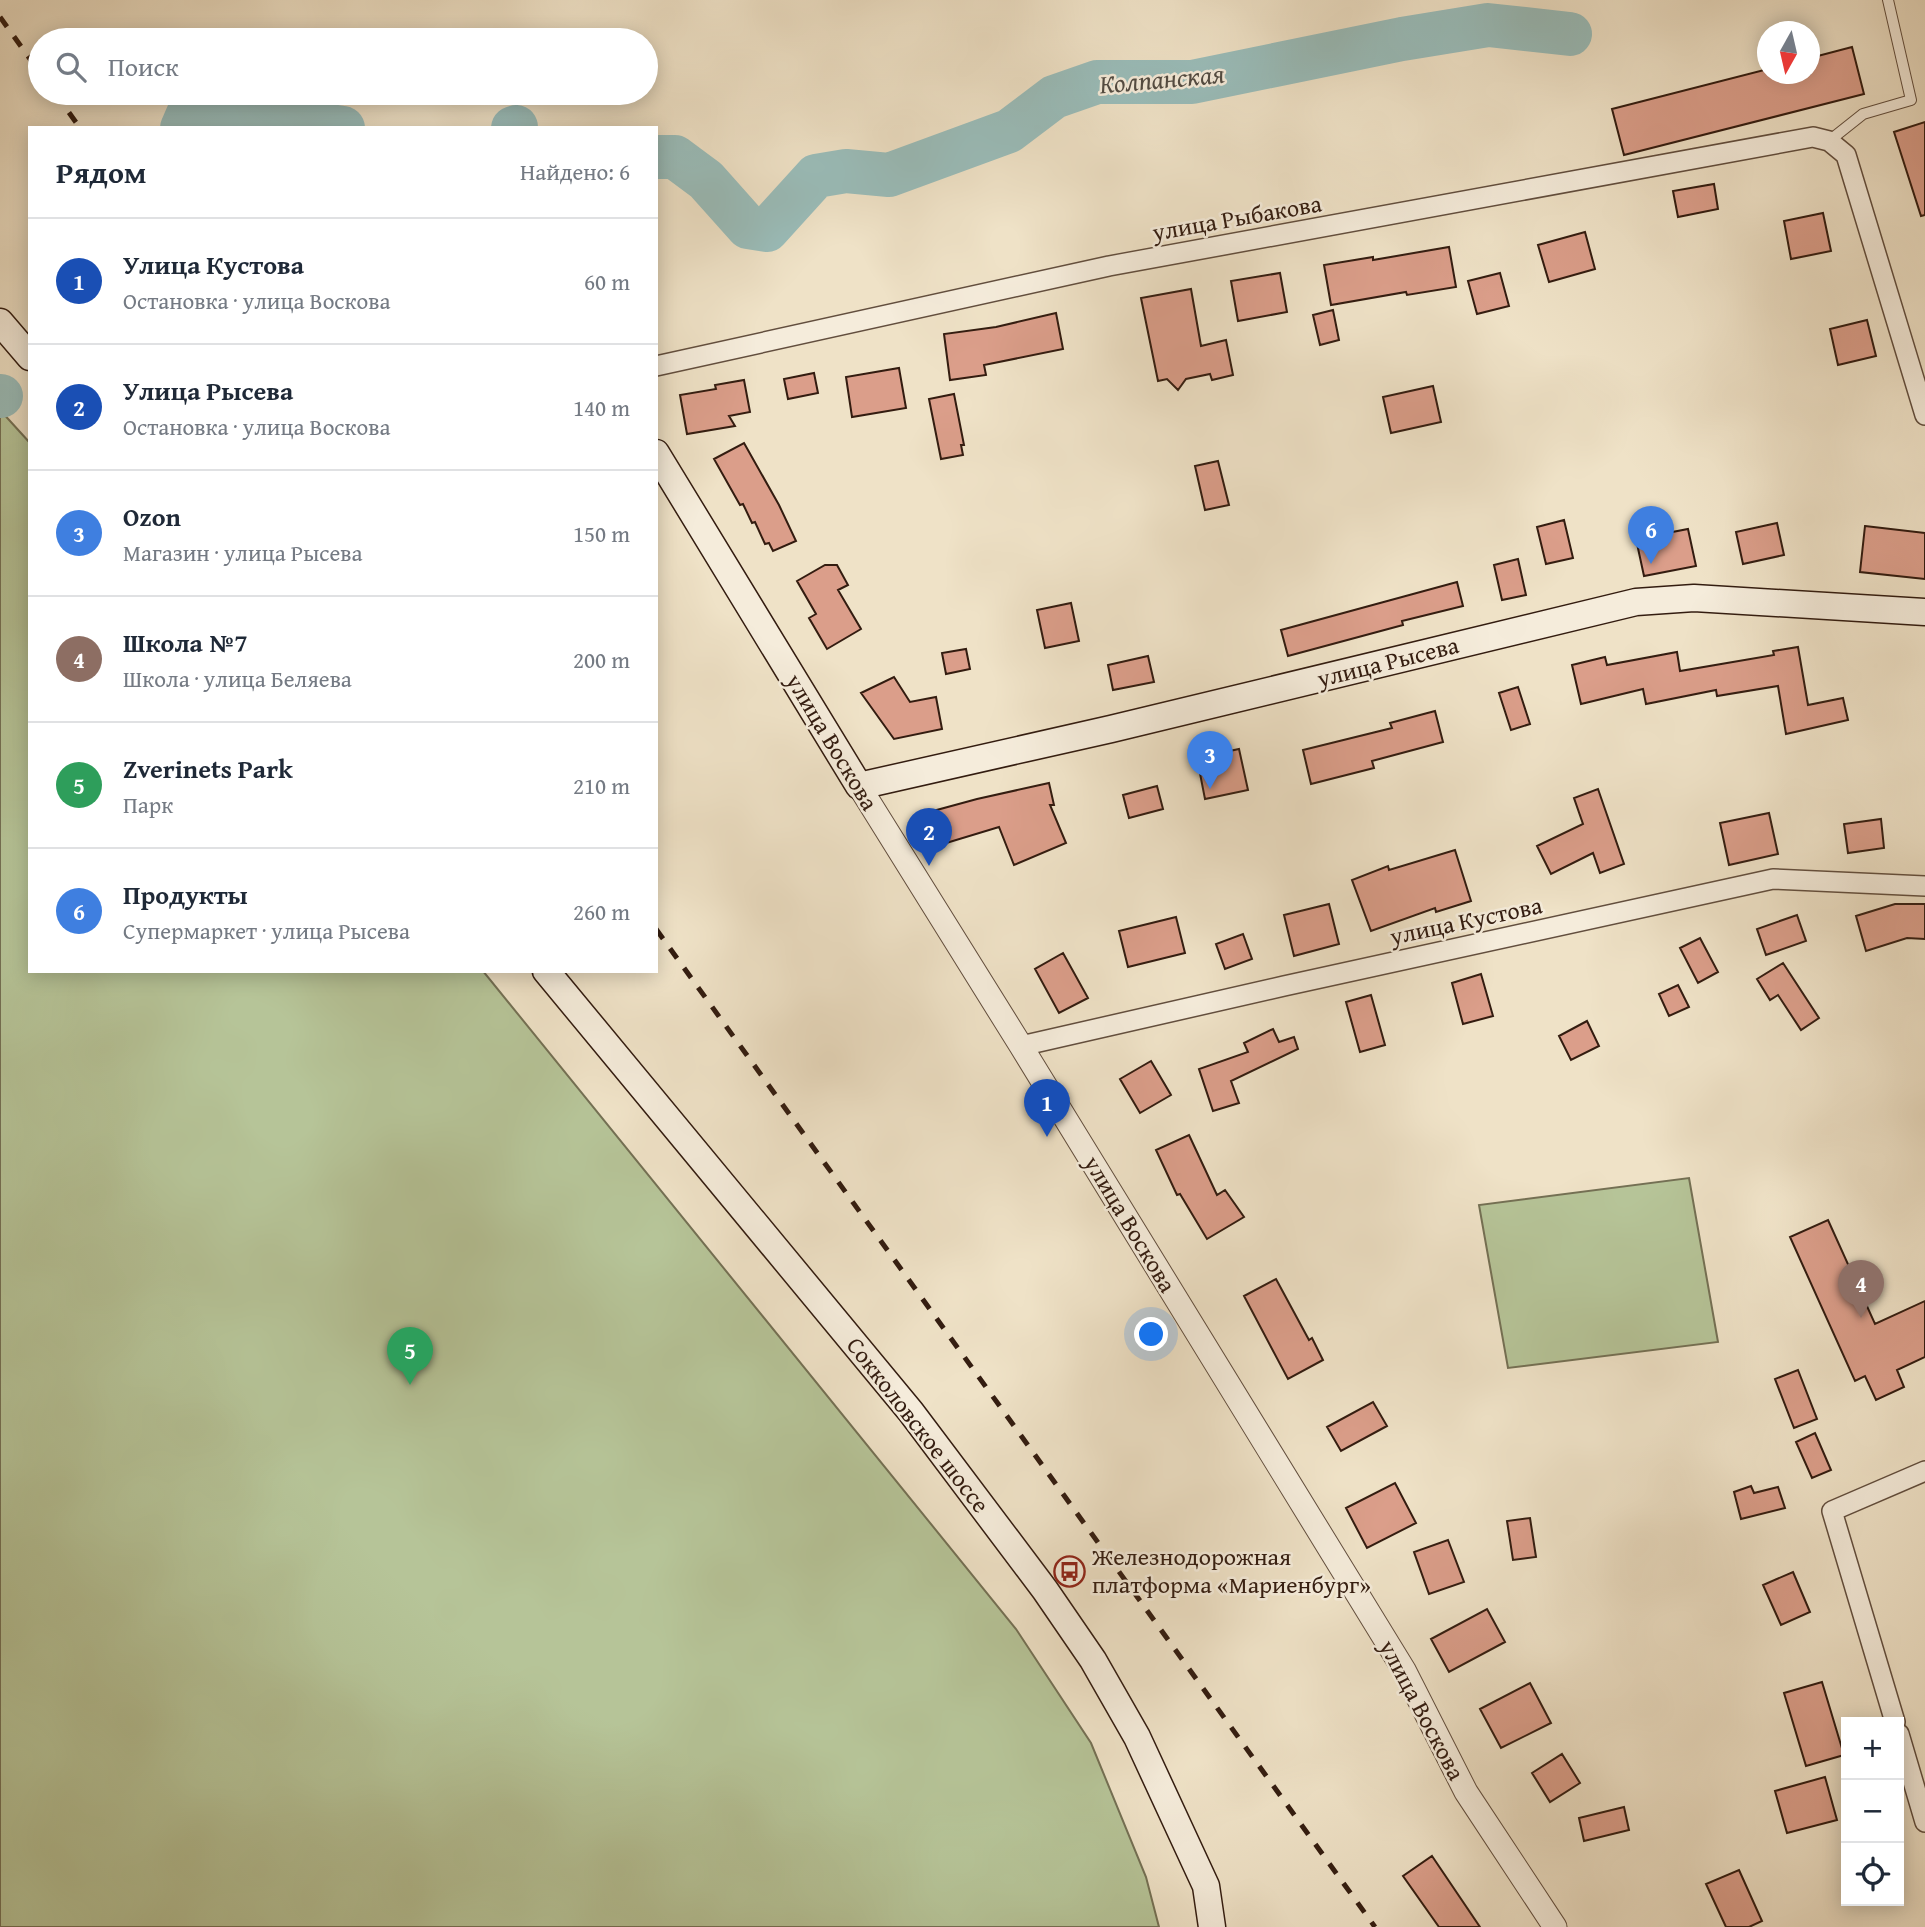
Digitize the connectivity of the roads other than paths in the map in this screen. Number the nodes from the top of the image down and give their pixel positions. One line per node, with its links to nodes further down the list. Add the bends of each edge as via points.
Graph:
1 (1888, 0): 2 (lane, via 1911,100 1863,114)
2 (1829, 141): 5 (street, улица Рыбакова, via 1813,137 1109,266); 6 (street, via 1846,155)
3 (0, 322): 4 (main road)
4 (28, 355)
5 (658, 366)
6 (1925, 415)
7 (658, 456): 9 (main road, улица Воскова)
8 (1925, 612): 9 (main road, улица Рысева, via 1694,598 1636,602)
9 (859, 786): 12 (street, улица Воскова)
10 (1925, 886): 12 (street, улица Кустова, via 1773,879)
11 (547, 973): 17 (main road, Сокколовское шоссе, via 911,1412 1045,1590 1093,1660 1137,1737 1206,1886)
12 (1021, 1046): 18 (street, улица Воскова, via 1404,1670 1466,1792)
13 (1925, 1471): 14 (street, via 1832,1511)
14 (1894, 1717)
15 (1904, 1751): 16 (street)
16 (1925, 1822)
17 (1212, 1927)
18 (1555, 1927)

